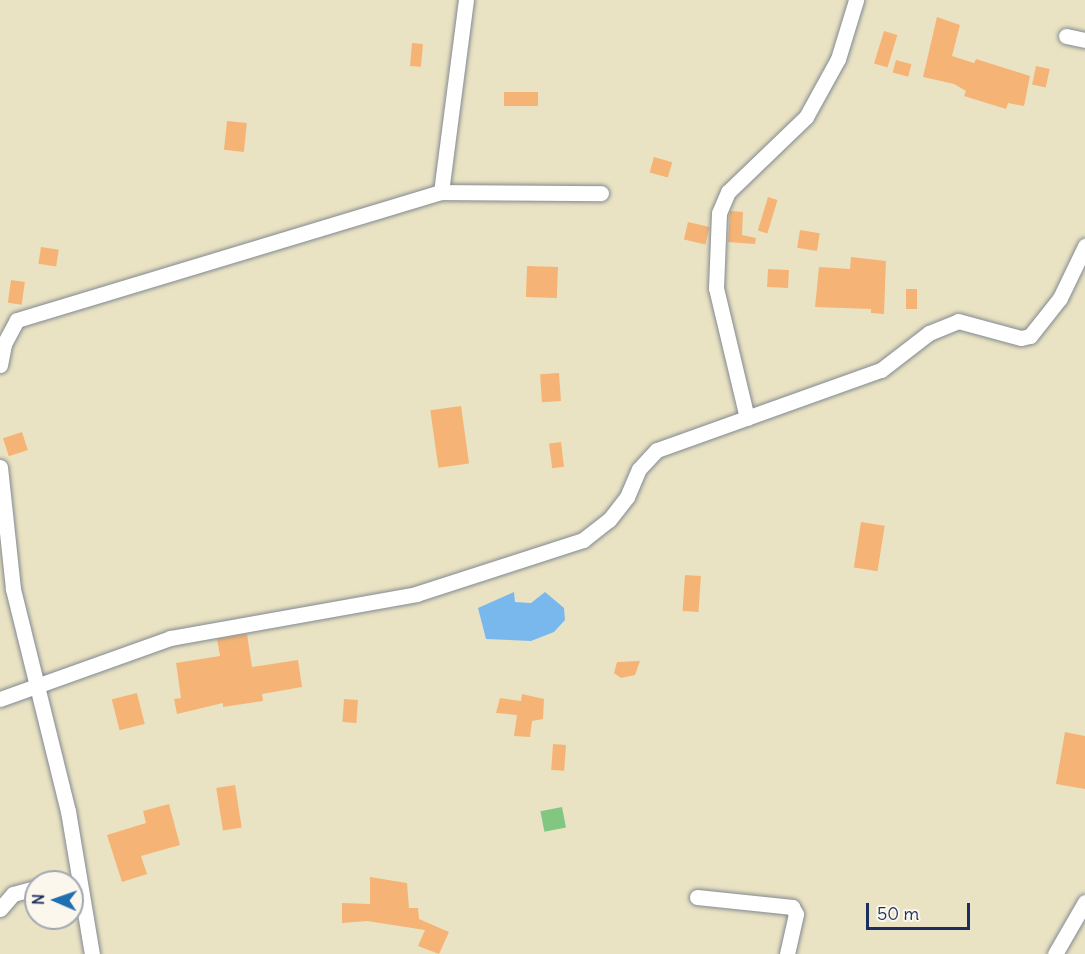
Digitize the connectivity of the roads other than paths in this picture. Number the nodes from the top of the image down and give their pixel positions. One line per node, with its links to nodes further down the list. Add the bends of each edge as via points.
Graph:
1 (466, 0): 5 (street)
2 (856, 0): 9 (street, via 838,59 806,117 728,192 719,213 716,288)
3 (1066, 36): 4 (street)
4 (1085, 40)
5 (441, 192): 6 (street); 8 (street, via 17,320 4,344)
6 (601, 193)
7 (1085, 246): 9 (street, via 1060,298 1030,336 1021,338 958,321 929,333 881,370)
8 (0, 365)
9 (747, 418): 13 (street, via 657,450 639,470 627,497 609,520 583,540 416,594 170,638)
10 (0, 467): 12 (street)
11 (0, 570): 12 (street)
12 (13, 589): 13 (street)
13 (37, 687): 14 (street); 15 (street, via 68,811)
14 (0, 699)
15 (75, 870)
16 (24, 891): 19 (street, via 13,894)
17 (697, 897): 22 (street, via 792,907 796,914)
18 (1085, 902): 23 (street)
19 (0, 909)
20 (84, 916): 21 (street)
21 (92, 954)
22 (787, 954)
23 (1055, 954)

